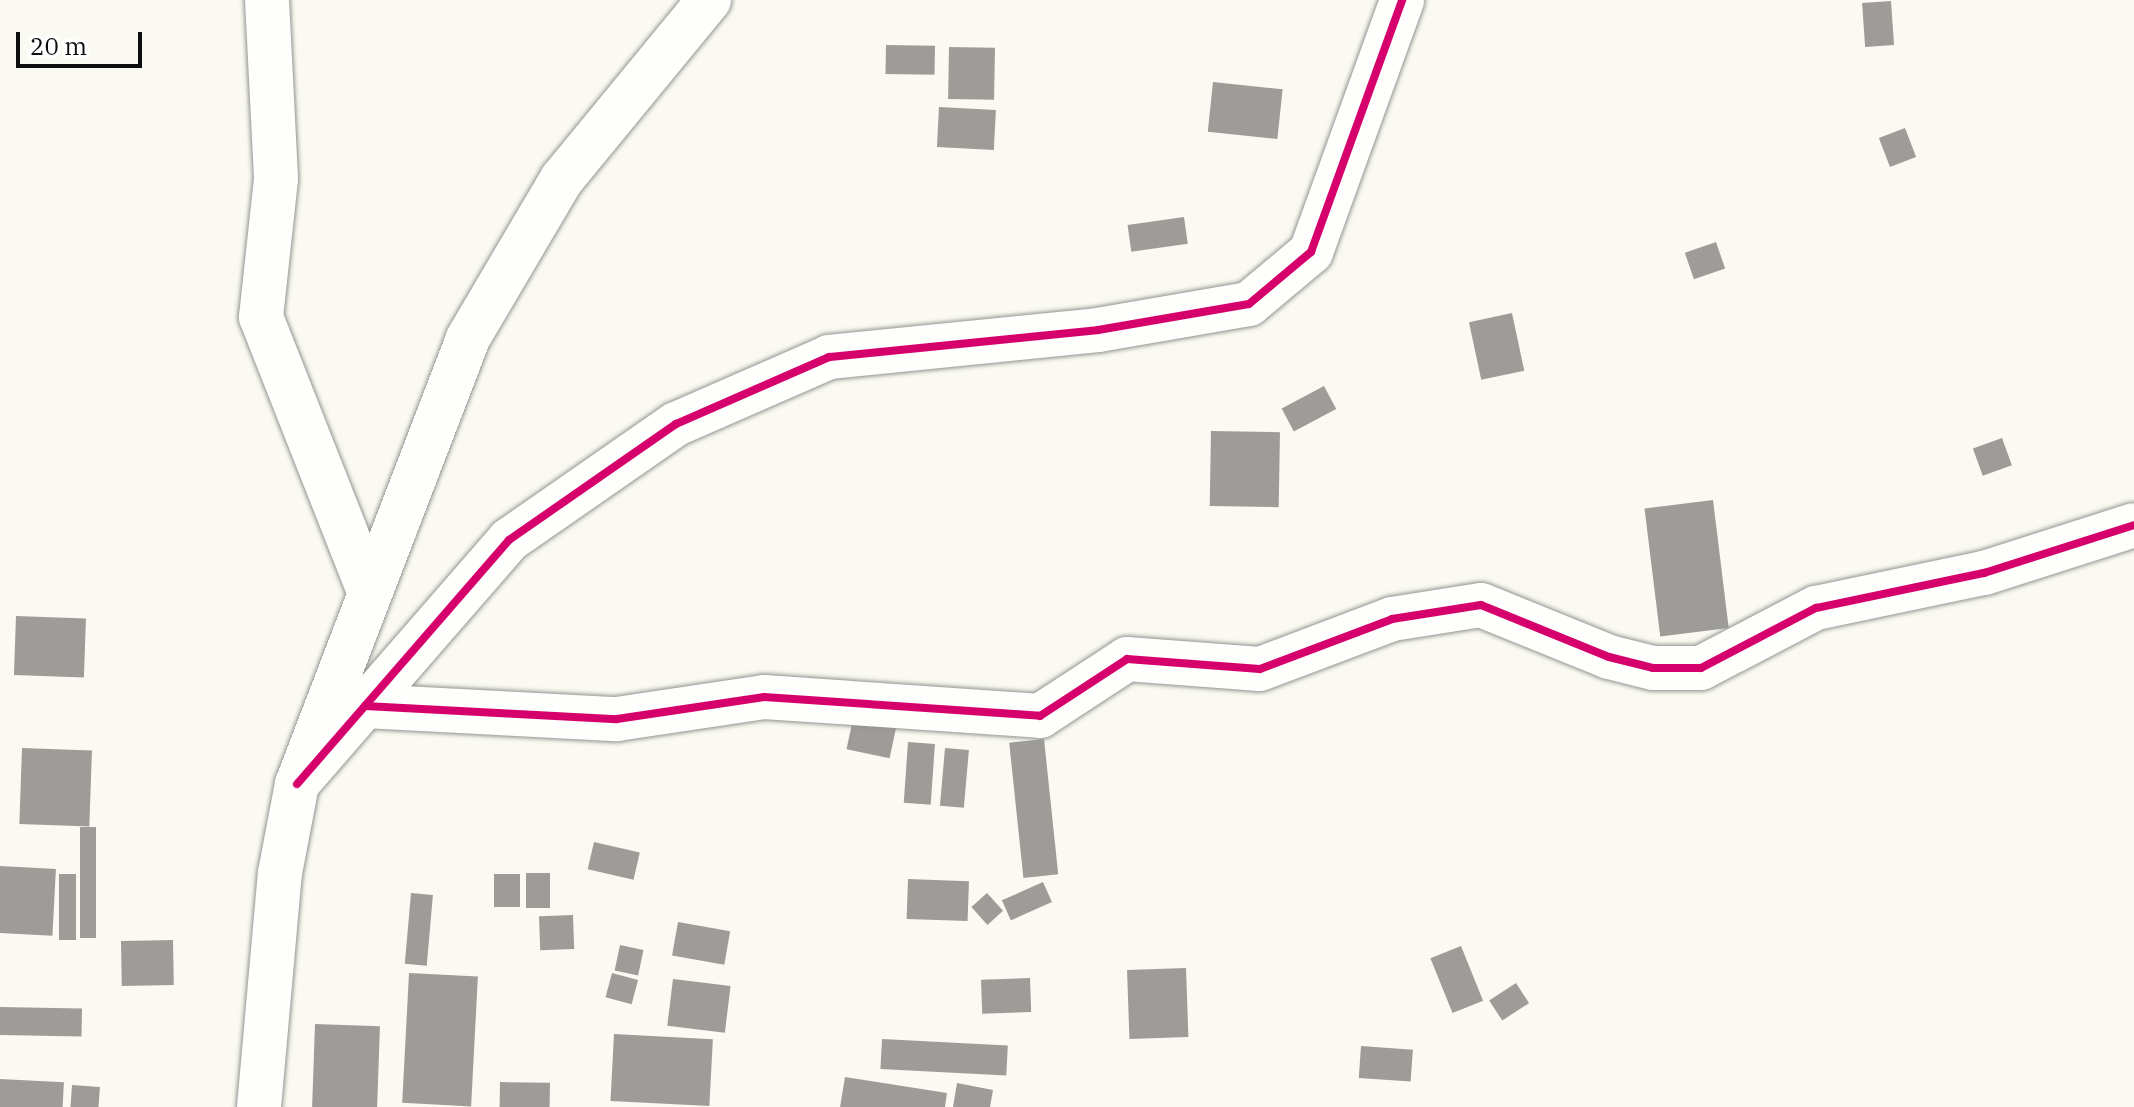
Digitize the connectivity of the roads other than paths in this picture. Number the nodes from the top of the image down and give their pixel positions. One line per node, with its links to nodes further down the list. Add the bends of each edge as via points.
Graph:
1 (267, 0): 5 (street, via 276,179 261,317)
2 (709, 0): 5 (street, via 562,179 506,270 467,340)
3 (1402, 0): 6 (street, via 1311,252 1249,304 1098,330 829,357 676,424 509,540)
4 (2134, 525): 6 (street, via 1984,573 1816,608 1701,668 1653,668 1609,657 1481,605 1392,619 1260,669 1127,659 1040,716 764,697 617,719)
5 (368, 588): 7 (street)
6 (365, 706): 7 (street)
7 (297, 784): 8 (street, via 280,873)
8 (259, 1107)

